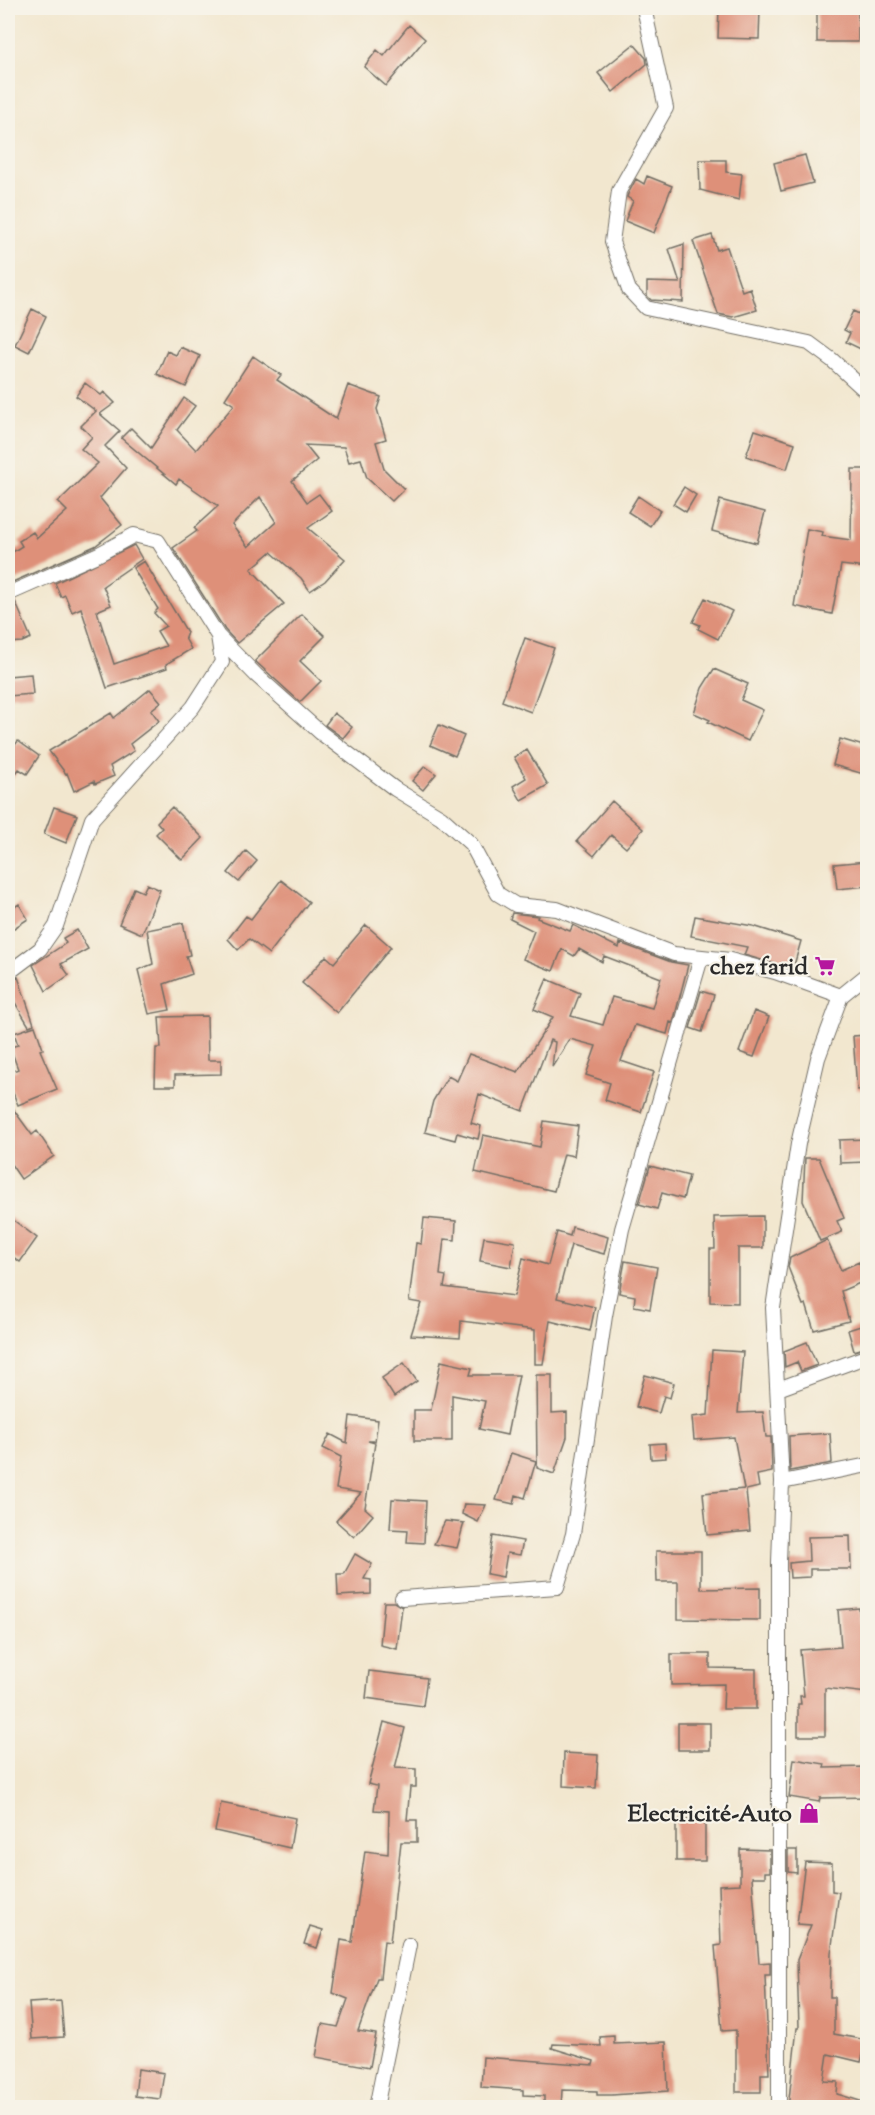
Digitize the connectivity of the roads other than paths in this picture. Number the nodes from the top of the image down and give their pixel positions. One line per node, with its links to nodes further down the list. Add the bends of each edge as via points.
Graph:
1 (644, 8): 2 (street, via 666,108 619,191 612,242 629,290 646,308 809,342)
2 (867, 393)
3 (8, 594): 4 (street, via 134,535 158,542)
4 (218, 636): 5 (street, via 321,733 395,789 441,817 471,844 498,894 516,905 557,909 641,943); 6 (street, via 222,662 193,707 92,819 56,926 40,949)
5 (701, 958): 8 (street, via 730,960 775,972); 13 (street, via 622,1229 573,1534 557,1587)
6 (8, 973)
7 (867, 974): 8 (street)
8 (841, 996): 10 (street, via 818,1058 798,1144 773,1308)
9 (867, 1356): 10 (street)
10 (778, 1389): 12 (street)
11 (867, 1466): 12 (street)
12 (782, 1482): 16 (street)
13 (402, 1598)
14 (409, 1945): 15 (street)
15 (376, 2108)
16 (779, 2108)

